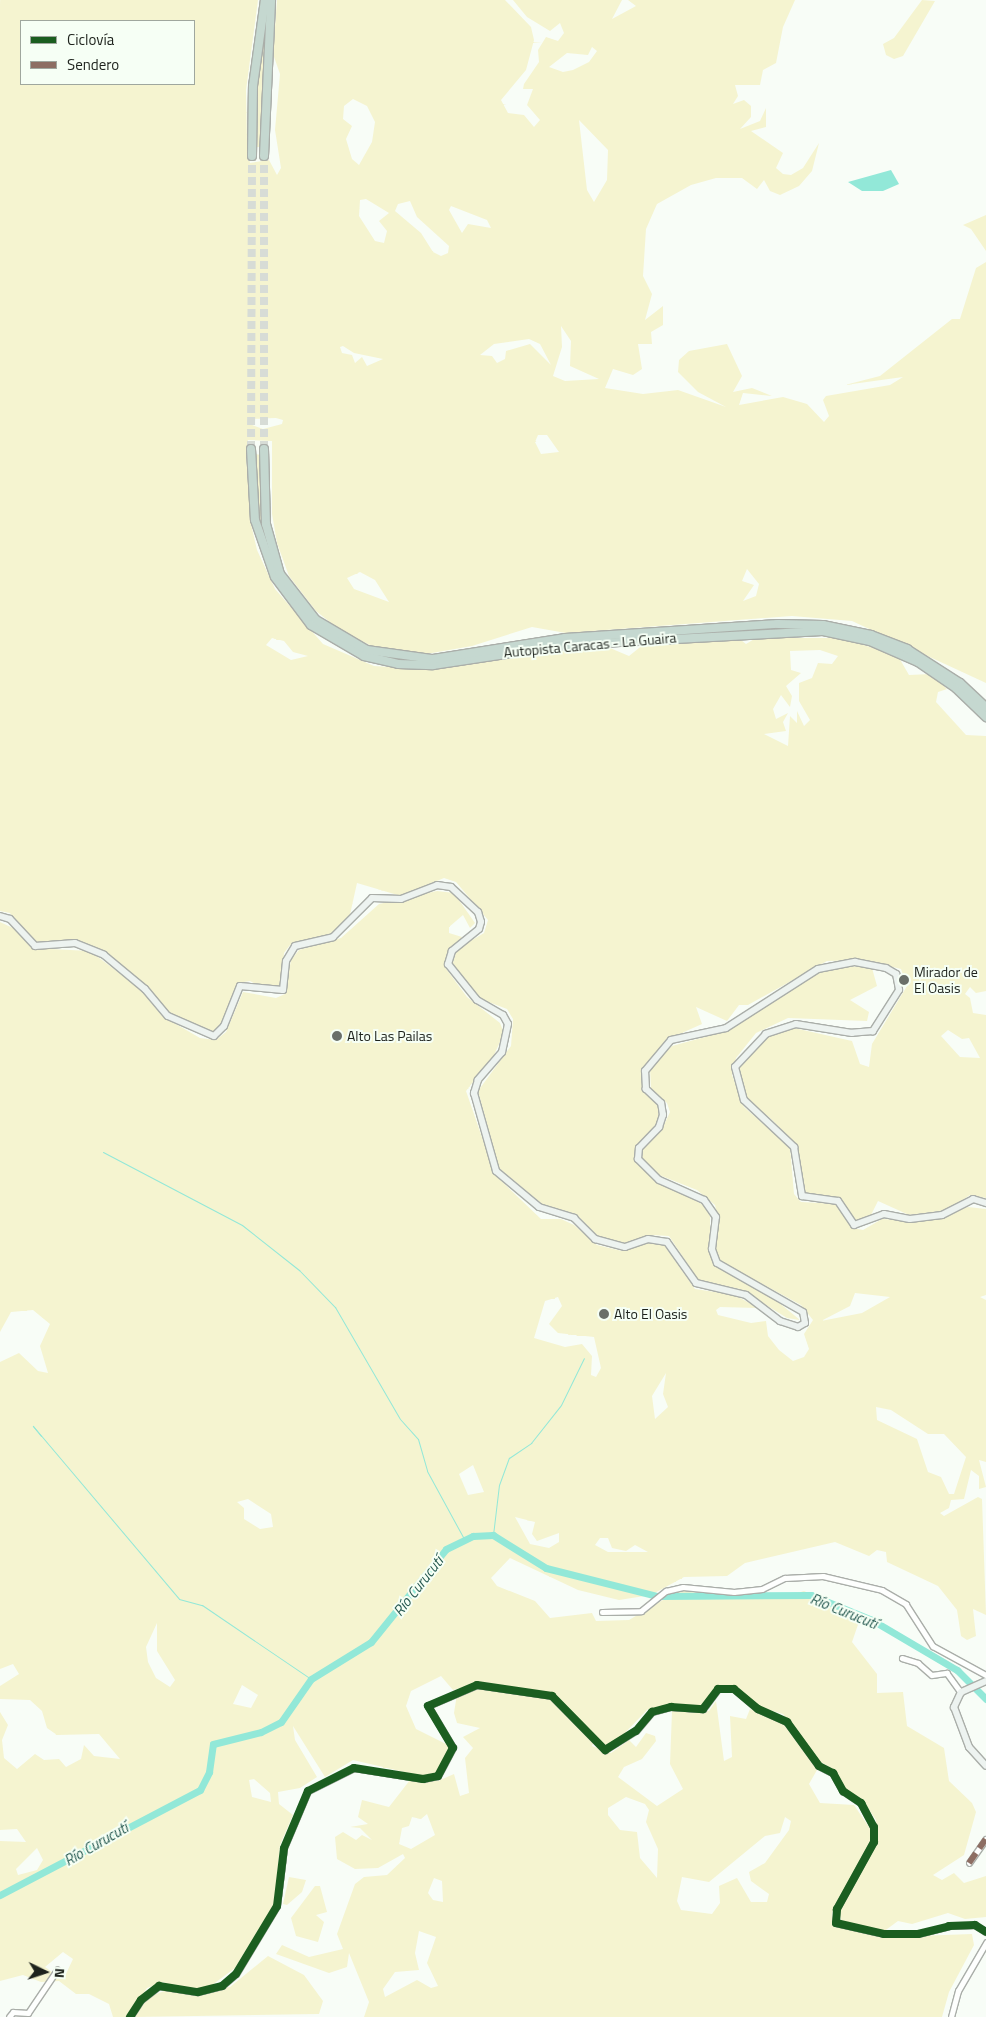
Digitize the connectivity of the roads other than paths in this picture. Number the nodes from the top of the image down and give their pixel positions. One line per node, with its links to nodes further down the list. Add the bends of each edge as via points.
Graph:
1 (265, 0): 3 (highway, via 253,86)
2 (271, 0): 4 (highway)
3 (252, 156)
4 (264, 156)
5 (251, 449): 8 (highway, Autopista Caracas - La Guaira, via 254,514 275,577 311,624 364,656 398,664 433,665 565,644 823,631 870,641 918,662 956,688)
6 (264, 449): 7 (highway, Autopista Caracas - La Guaira, via 266,524 280,574 316,620 367,650 424,659 557,639 778,624 824,625 872,635 907,649 960,683)
7 (986, 708)
8 (986, 717)
9 (0, 916): 10 (main road, via 10,919 35,946 75,944 104,955 145,990 168,1016 210,1036 222,1031 240,986 282,992 292,948 333,937 369,900 401,899 437,885 451,887 478,912 481,922 476,932 456,946 448,964 477,1000 503,1015 508,1024 502,1052 478,1080 474,1092 496,1171 539,1208 574,1218 595,1239 625,1247 653,1239 667,1242 696,1283 746,1295 793,1327 805,1323 803,1312 717,1263 712,1244 716,1217 709,1205 694,1192 659,1180 638,1159 639,1148 659,1127 664,1115 661,1103 646,1090 645,1071 671,1040 726,1028 818,969 855,962 886,968 896,974 900,990 873,1031 852,1033 799,1024 766,1034 735,1066 744,1100 794,1147 802,1196 838,1201 854,1225 884,1214 910,1219 942,1215 973,1199)
10 (986, 1203)
11 (602, 1612): 13 (street, via 641,1611 666,1591 684,1587 734,1592 762,1589 785,1578 823,1576 882,1590 906,1604 933,1646)
12 (902, 1658): 14 (street, via 918,1663 932,1676 947,1673)
13 (986, 1679): 14 (main road)
14 (961, 1692): 15 (main road, via 954,1707 957,1724)
15 (986, 1766)
16 (986, 1840): 17 (street)
17 (969, 1863)
18 (986, 1932): 22 (street, via 975,1925 949,1926 918,1934 884,1934 836,1923 837,1909 874,1842 874,1827 861,1803 843,1791 833,1773 819,1766 787,1722 758,1709 734,1690 718,1689 703,1709 671,1707 652,1712 636,1731 605,1750 552,1696 477,1685 428,1706 453,1748 438,1776 423,1779 354,1768 308,1791 284,1848 277,1906 236,1974 222,1986 206,1990 159,1986 141,2000)
19 (986, 1943): 23 (street, via 958,1991)
20 (57, 1970): 21 (street, via 28,2013 13,2012)
21 (9, 2017)
22 (130, 2017)
23 (950, 2017)

